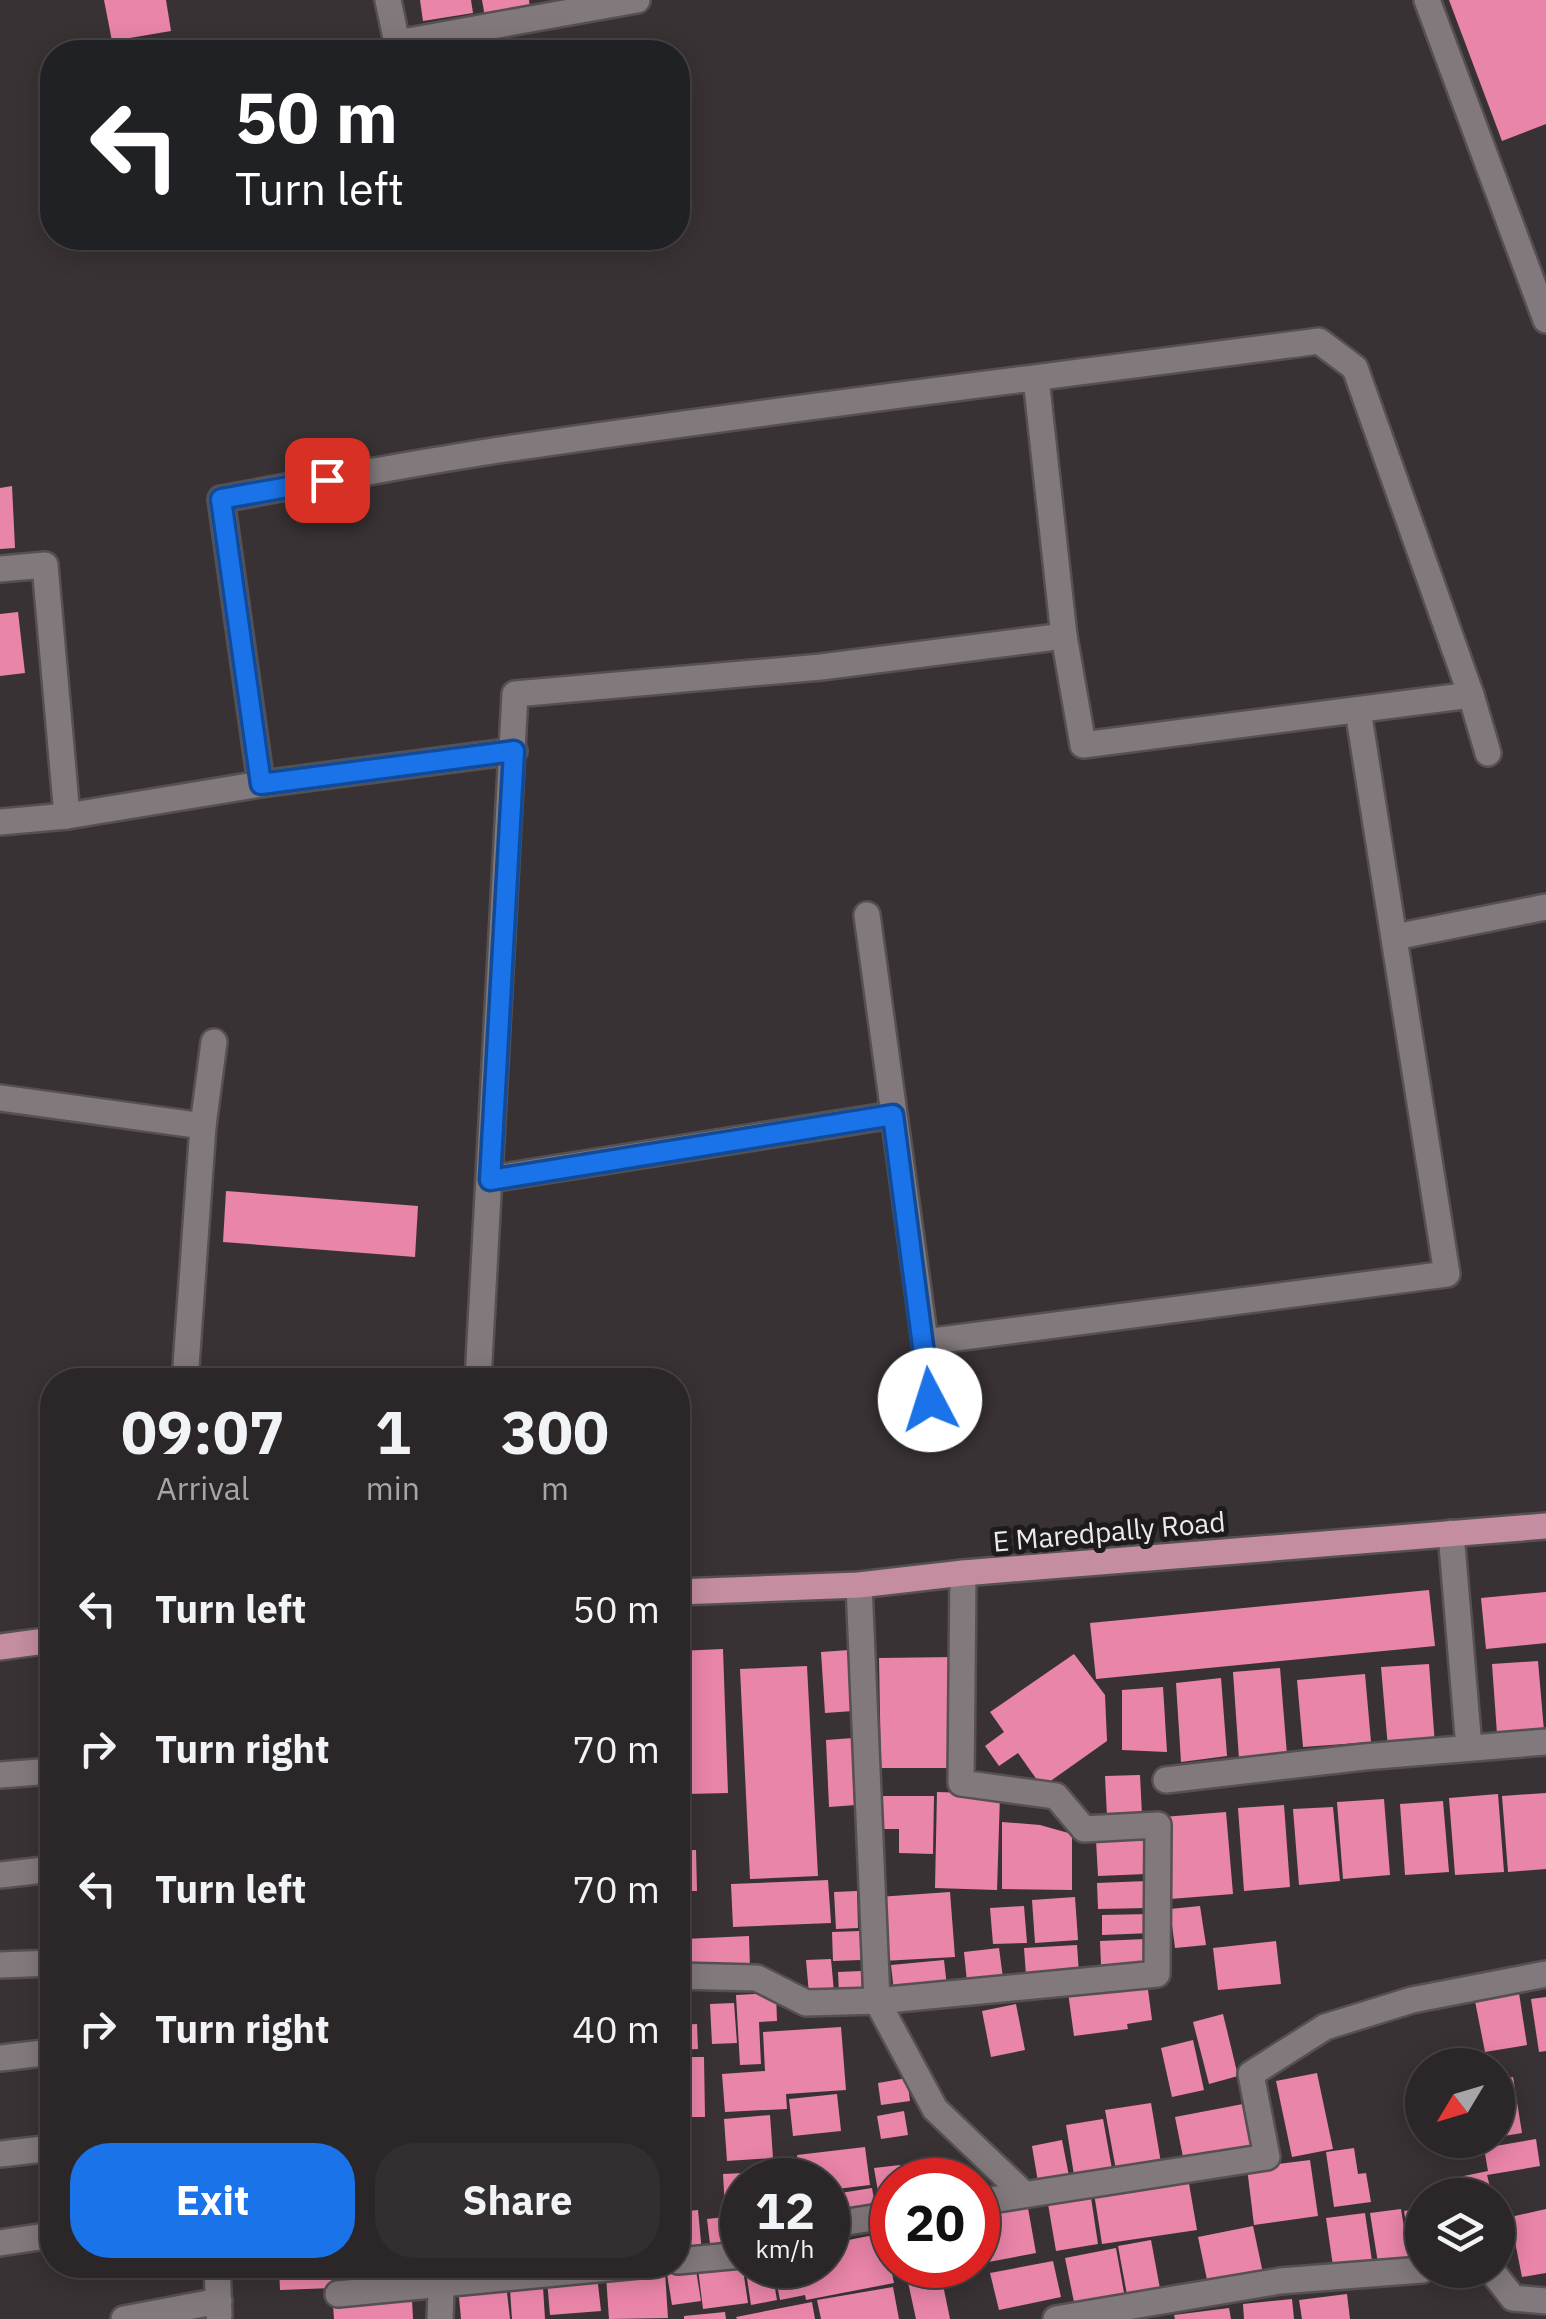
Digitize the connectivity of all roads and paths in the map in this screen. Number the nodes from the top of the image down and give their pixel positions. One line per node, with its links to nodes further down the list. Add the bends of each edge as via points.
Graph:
1 (388, 0): 4 (street)
2 (636, 0): 5 (street)
3 (1428, 0): 6 (street)
4 (396, 40)
5 (414, 40)
6 (1546, 320)
7 (1036, 378): 9 (street); 10 (street, via 1319,342 1355,368); 14 (street, via 502,449 221,499)
8 (0, 569): 15 (street, via 46,565)
9 (1064, 636): 11 (street, via 1083,745); 12 (street, via 514,694)
10 (1471, 695): 11 (street); 13 (street)
11 (1358, 710): 19 (street)
12 (514, 751): 14 (street); 24 (street)
13 (1488, 753)
14 (261, 784): 15 (street)
15 (67, 816): 16 (street)
16 (0, 822)
17 (1546, 907): 19 (street)
18 (867, 916): 22 (street)
19 (1395, 937): 25 (street, via 1447,1274)
20 (214, 1042): 23 (street)
21 (0, 1098): 23 (street)
22 (893, 1115): 24 (street); 25 (street)
23 (203, 1126): 26 (street)
24 (490, 1180): 27 (street)
25 (925, 1342): 28 (street)
26 (186, 1368)
27 (479, 1368)
28 (930, 1400)
29 (1546, 1526): 30 (main road, E Maredpally Road)
30 (1450, 1533): 31 (main road, E Maredpally Road); 37 (street)
31 (963, 1573): 32 (main road, E Maredpally Road); 47 (street, via 962,1783 1056,1796 1084,1829 1158,1825 1157,1974)
32 (859, 1585): 33 (main road, E Maredpally Road); 47 (street)
33 (690, 1592)
34 (40, 1642): 35 (main road)
35 (0, 1648)
36 (1546, 1742): 37 (street)
37 (1469, 1748): 40 (street)
38 (40, 1772): 39 (street)
39 (0, 1776)
40 (1166, 1780)
41 (40, 1870): 42 (street)
42 (0, 1875)
43 (40, 1963): 44 (street)
44 (0, 1965)
45 (1546, 1974): 52 (street, via 1412,2000 1325,2027 1251,2074 1267,2157)
46 (690, 1976): 47 (street, via 757,1978 806,2003)
47 (877, 2002): 52 (street, via 935,2109)
48 (40, 2053): 49 (street)
49 (0, 2058)
50 (40, 2149): 51 (street)
51 (0, 2154)
52 (1024, 2194): 53 (street)
53 (1000, 2198)
54 (40, 2238): 55 (street)
55 (0, 2243)
56 (720, 2257): 57 (street)
57 (690, 2260)
58 (1405, 2271): 68 (street, via 1280,2282)
59 (218, 2278): 65 (street)
60 (426, 2278): 63 (street)
61 (442, 2278): 67 (street)
62 (1504, 2288): 64 (street, via 1512,2298)
63 (338, 2294)
64 (1546, 2302)
65 (219, 2310): 66 (street)
66 (124, 2319)
67 (440, 2319)
68 (1056, 2319)

